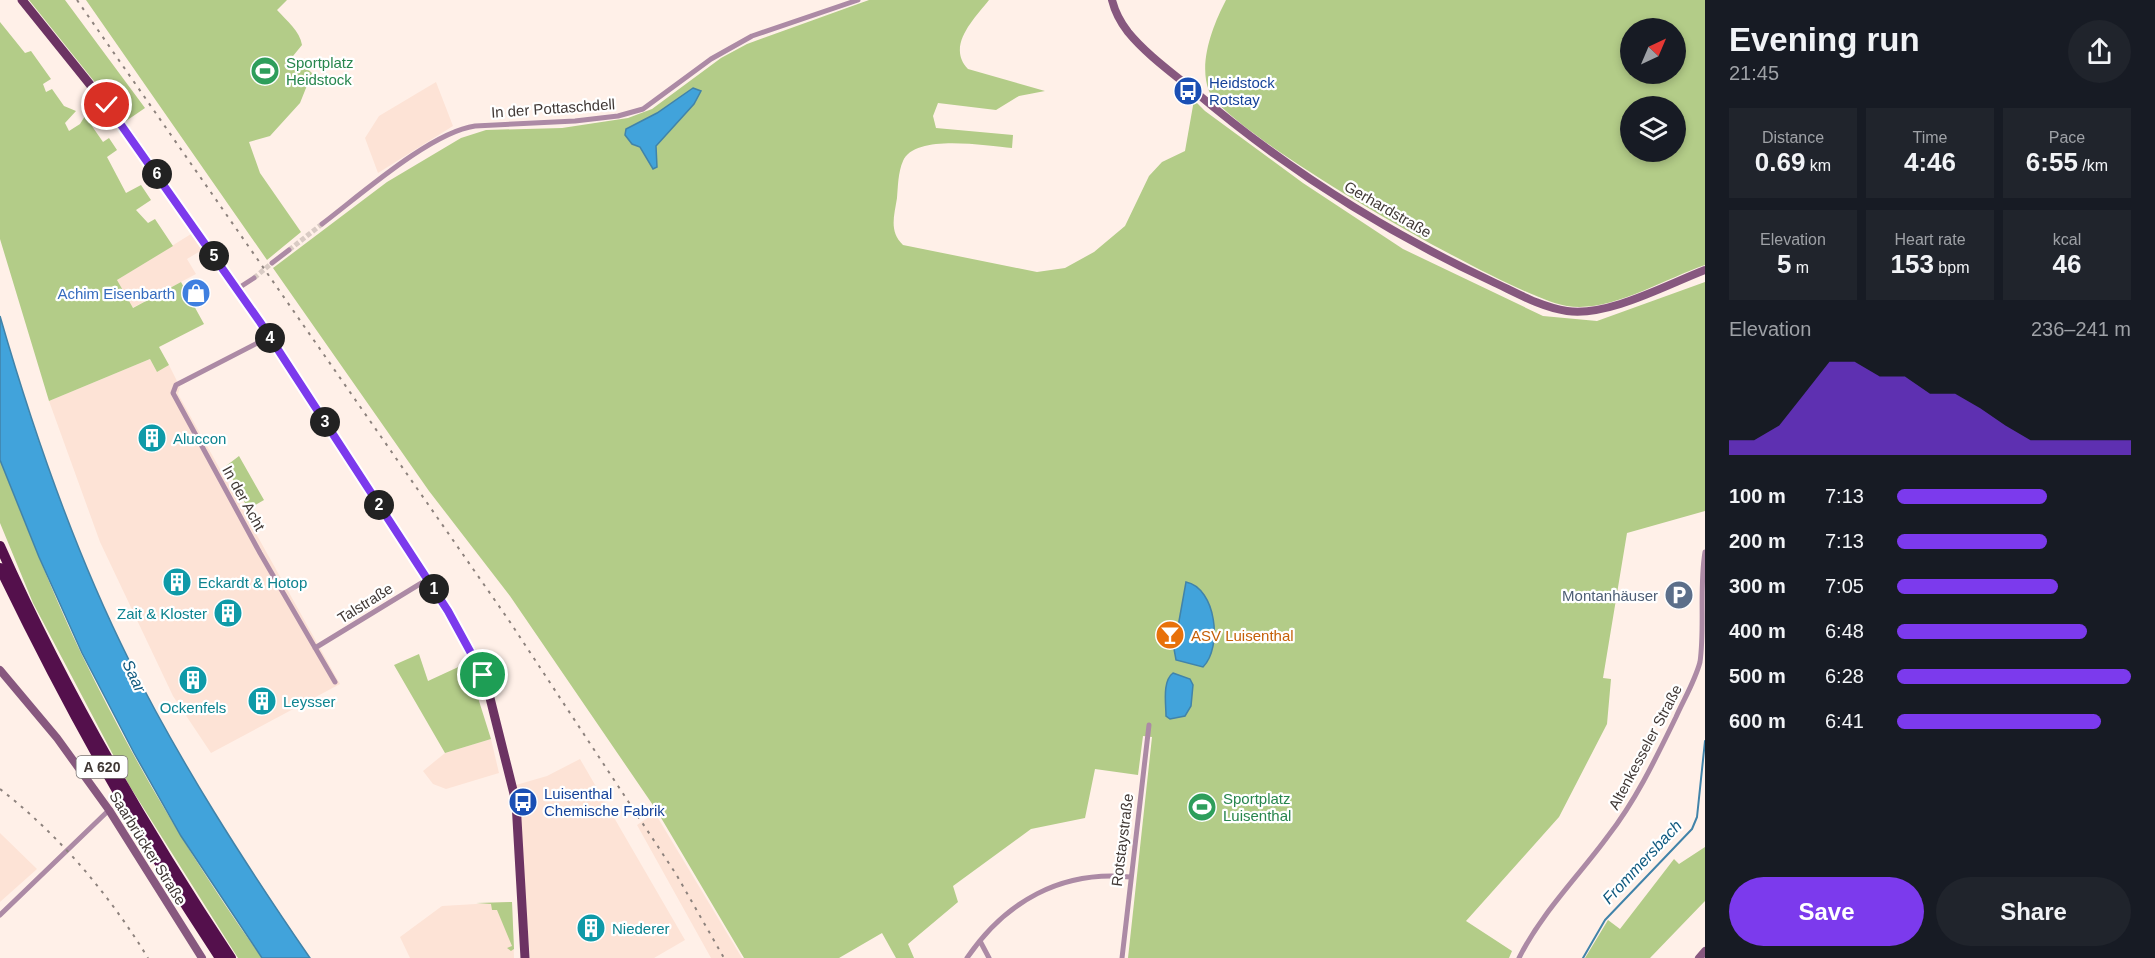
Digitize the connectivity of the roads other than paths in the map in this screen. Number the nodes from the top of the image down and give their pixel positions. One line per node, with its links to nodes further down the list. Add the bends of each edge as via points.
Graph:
1 (22, 0): 9 (main road, via 121,123)
2 (858, 0): 4 (street, In der Pottaschdell, via 752,36 717,55 643,109 618,116 456,130 383,177)
3 (1112, 0): 7 (street, Gerhardstraße, via 1126,30 1146,50 1216,110 1302,173 1389,227 1546,306 1568,311 1600,309)
4 (322, 224)
5 (289, 250): 6 (street)
6 (272, 263)
7 (1705, 270)
8 (254, 278): 9 (street)
9 (237, 289): 10 (main road)
10 (269, 337): 14 (main road); 16 (street, In der Acht, via 176,384 173,393)
11 (0, 546): 27 (highway, A 620, via 99,743 162,852)
12 (1705, 552): 15 (street, Altenkesseler Straße)
13 (0, 568): 26 (highway, A 620, via 91,748)
14 (428, 579): 16 (street, Talstraße); 28 (main road, via 478,662 491,701 516,802)
15 (1704, 630): 32 (street, Altenkesseler Straße, via 1699,663 1651,769 1623,817 1558,898)
16 (315, 648): 18 (street, In der Acht)
17 (0, 670): 20 (street, Saarbrücker Straße, via 57,738)
18 (335, 682)
19 (1149, 725): 21 (street, Rotstaystraße)
20 (109, 810): 22 (street); 25 (street, Saarbrücker Straße)
21 (1130, 877): 23 (street, via 1083,877 1048,887 1019,903); 31 (street, Rotstaystraße)
22 (0, 915)
23 (980, 941): 29 (street); 30 (street)
24 (1705, 951): 33 (street)
25 (202, 958)
26 (220, 958)
27 (231, 958)
28 (525, 958)
29 (967, 958)
30 (989, 958)
31 (1122, 958)
32 (1519, 958)
33 (1699, 958)

